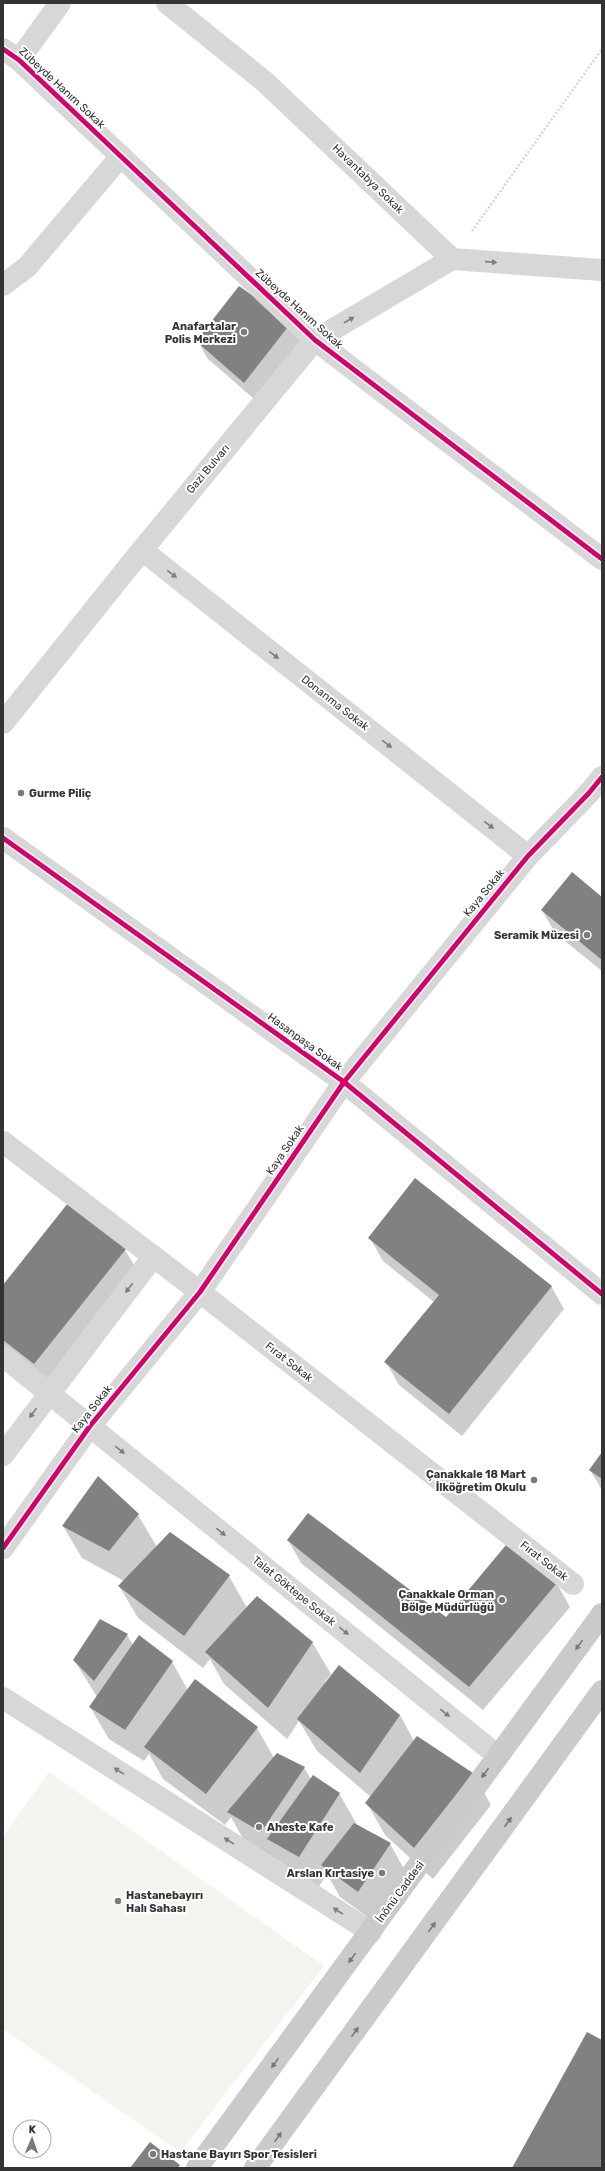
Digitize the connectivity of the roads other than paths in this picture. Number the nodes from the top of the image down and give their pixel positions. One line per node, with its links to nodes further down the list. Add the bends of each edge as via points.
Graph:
1 (60, 3): 3 (street)
2 (167, 3): 5 (street, Havantabya Sokak, via 265,82)
3 (11, 54): 4 (street, Zübeyde Hanım Sokak)
4 (121, 156): 7 (street, via 27,267); 8 (street, Zübeyde Hanım Sokak)
5 (452, 259): 6 (street, one-way to 6); 8 (street, Gazi Bulvarı, one-way to 5)
6 (602, 270)
7 (3, 284)
8 (315, 340): 9 (street, Gazi Bulvarı); 10 (street, Zübeyde Hanım Sokak)
9 (142, 550): 11 (street, Gazi Bulvarı); 14 (street, Donanma Sokak, one-way to 14)
10 (602, 559)
11 (3, 723)
12 (602, 778): 14 (street, Kaya Sokak)
13 (3, 838): 15 (street, Hasanpaşa Sokak)
14 (528, 856): 15 (street, Kaya Sokak)
15 (344, 1082): 18 (street, Kaya Sokak); 19 (street, Hasanpaşa Sokak)
16 (3, 1142): 17 (street, Fırat Sokak)
17 (153, 1257): 18 (street, Fırat Sokak); 21 (street, one-way to 21)
18 (200, 1292): 22 (street, Kaya Sokak); 25 (street, Fırat Sokak)
19 (602, 1294)
20 (3, 1356): 21 (street, Talat Göktepe Sokak)
21 (49, 1392): 22 (street, Talat Göktepe Sokak); 23 (street, one-way to 23)
22 (90, 1426): 24 (street, Kaya Sokak); 29 (street, Talat Göktepe Sokak, one-way to 29)
23 (3, 1455)
24 (3, 1548)
25 (573, 1584)
26 (602, 1614): 29 (main road, İnönü Caddesi, one-way to 29)
27 (602, 1691): 32 (main road, one-way to 27)
28 (3, 1698): 30 (street, one-way to 28)
29 (498, 1756): 30 (main road, İnönü Caddesi, one-way to 30)
30 (371, 1932): 31 (main road, İnönü Caddesi, one-way to 31)
31 (198, 2168)
32 (255, 2168)

